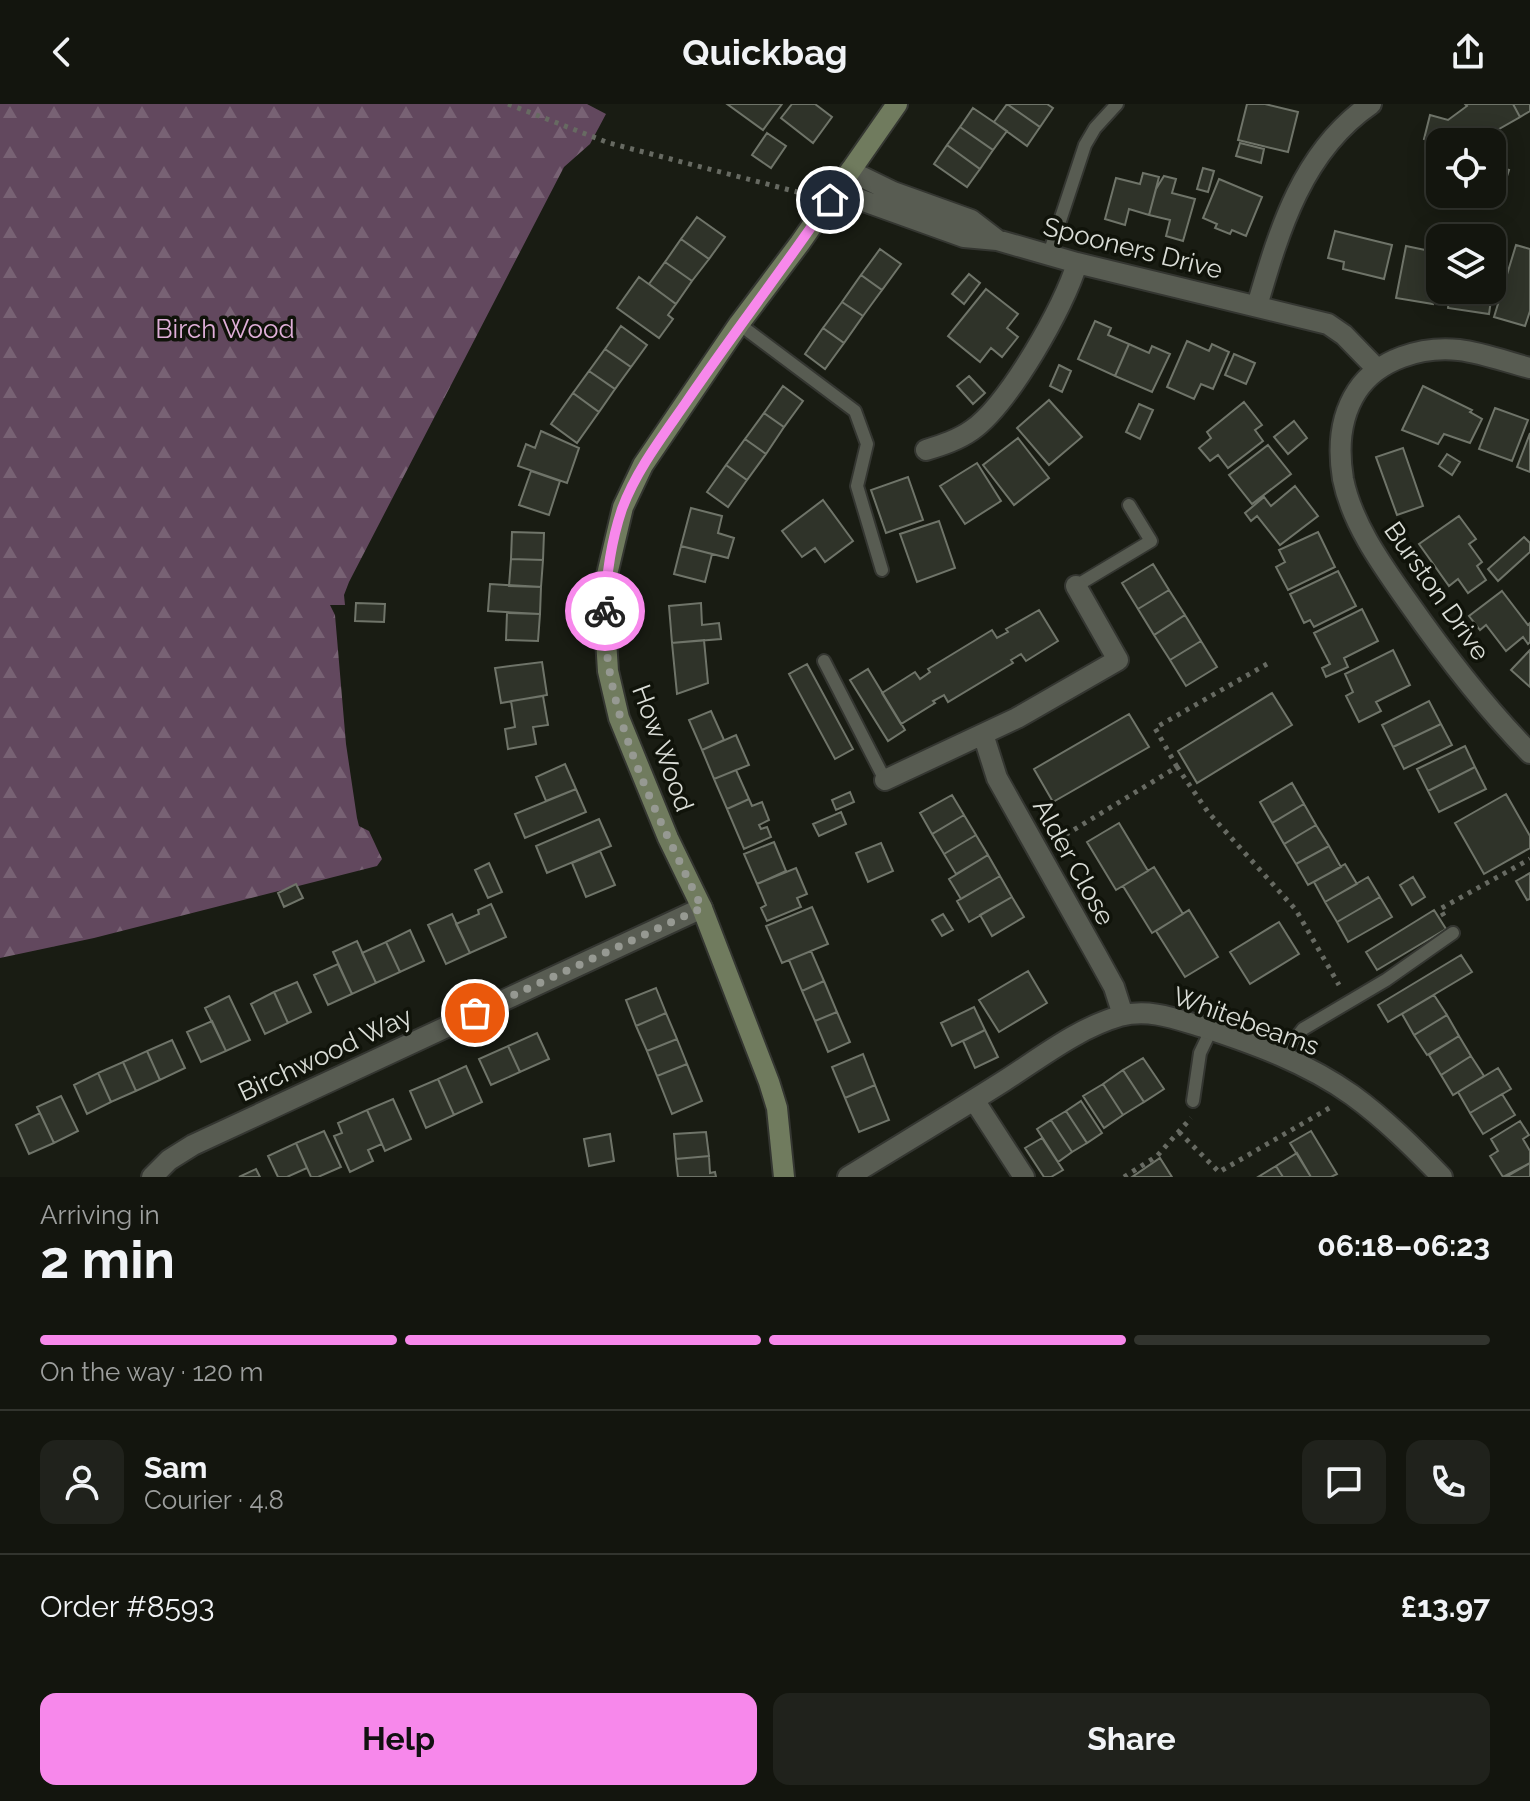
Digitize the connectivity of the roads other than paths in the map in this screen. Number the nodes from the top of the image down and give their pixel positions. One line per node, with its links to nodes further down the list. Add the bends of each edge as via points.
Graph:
1 (897, 104): 4 (street, How Wood)
2 (1117, 104): 7 (lane, via 1085,145)
3 (1371, 104): 9 (street, via 1343,127 1301,184 1284,218)
4 (850, 171): 5 (street, How Wood); 6 (street, Spooners Drive, via 971,220)
5 (833, 195): 6 (street, Spooners Drive, via 964,237); 10 (street, How Wood)
6 (997, 240): 7 (street, Spooners Drive)
7 (1049, 254): 8 (street, Spooners Drive)
8 (1077, 263): 9 (street, Spooners Drive); 13 (street, via 1071,284 1009,393 972,430)
9 (1257, 306): 12 (street, Spooners Drive, via 1328,324)
10 (739, 324): 15 (lane, via 855,411 867,444 857,486); 21 (street, How Wood, via 643,465 623,507 606,579 608,671 619,718)
11 (1530, 368): 12 (street, Burston Drive, via 1459,350 1435,350)
12 (1377, 369): 19 (street, Burston Drive, via 1349,404 1342,428 1340,455 1351,506 1377,558 1433,638)
13 (926, 450)
14 (1129, 505): 16 (lane, via 1151,541)
15 (882, 570)
16 (1076, 586): 18 (street, via 1118,660)
17 (824, 661): 20 (lane)
18 (983, 734): 20 (street); 23 (street, Alder Close, via 997,778 1114,987)
19 (1530, 753)
20 (885, 780)
21 (702, 908): 28 (street, Birchwood Way, via 193,1145); 29 (street, How Wood, via 777,1108)
22 (1453, 933): 25 (lane, via 1303,1029)
23 (1123, 1015): 24 (street, Whitebeams, via 1165,1015); 26 (street, Whitebeams, via 1077,1035)
24 (1211, 1030): 25 (street, Whitebeams); 27 (lane, via 1200,1053)
25 (1282, 1056): 32 (street, Whitebeams, via 1352,1095)
26 (974, 1100): 30 (street, Whitebeams); 31 (street)
27 (1193, 1101)
28 (152, 1177)
29 (784, 1177)
30 (848, 1177)
31 (1024, 1177)
32 (1442, 1177)

